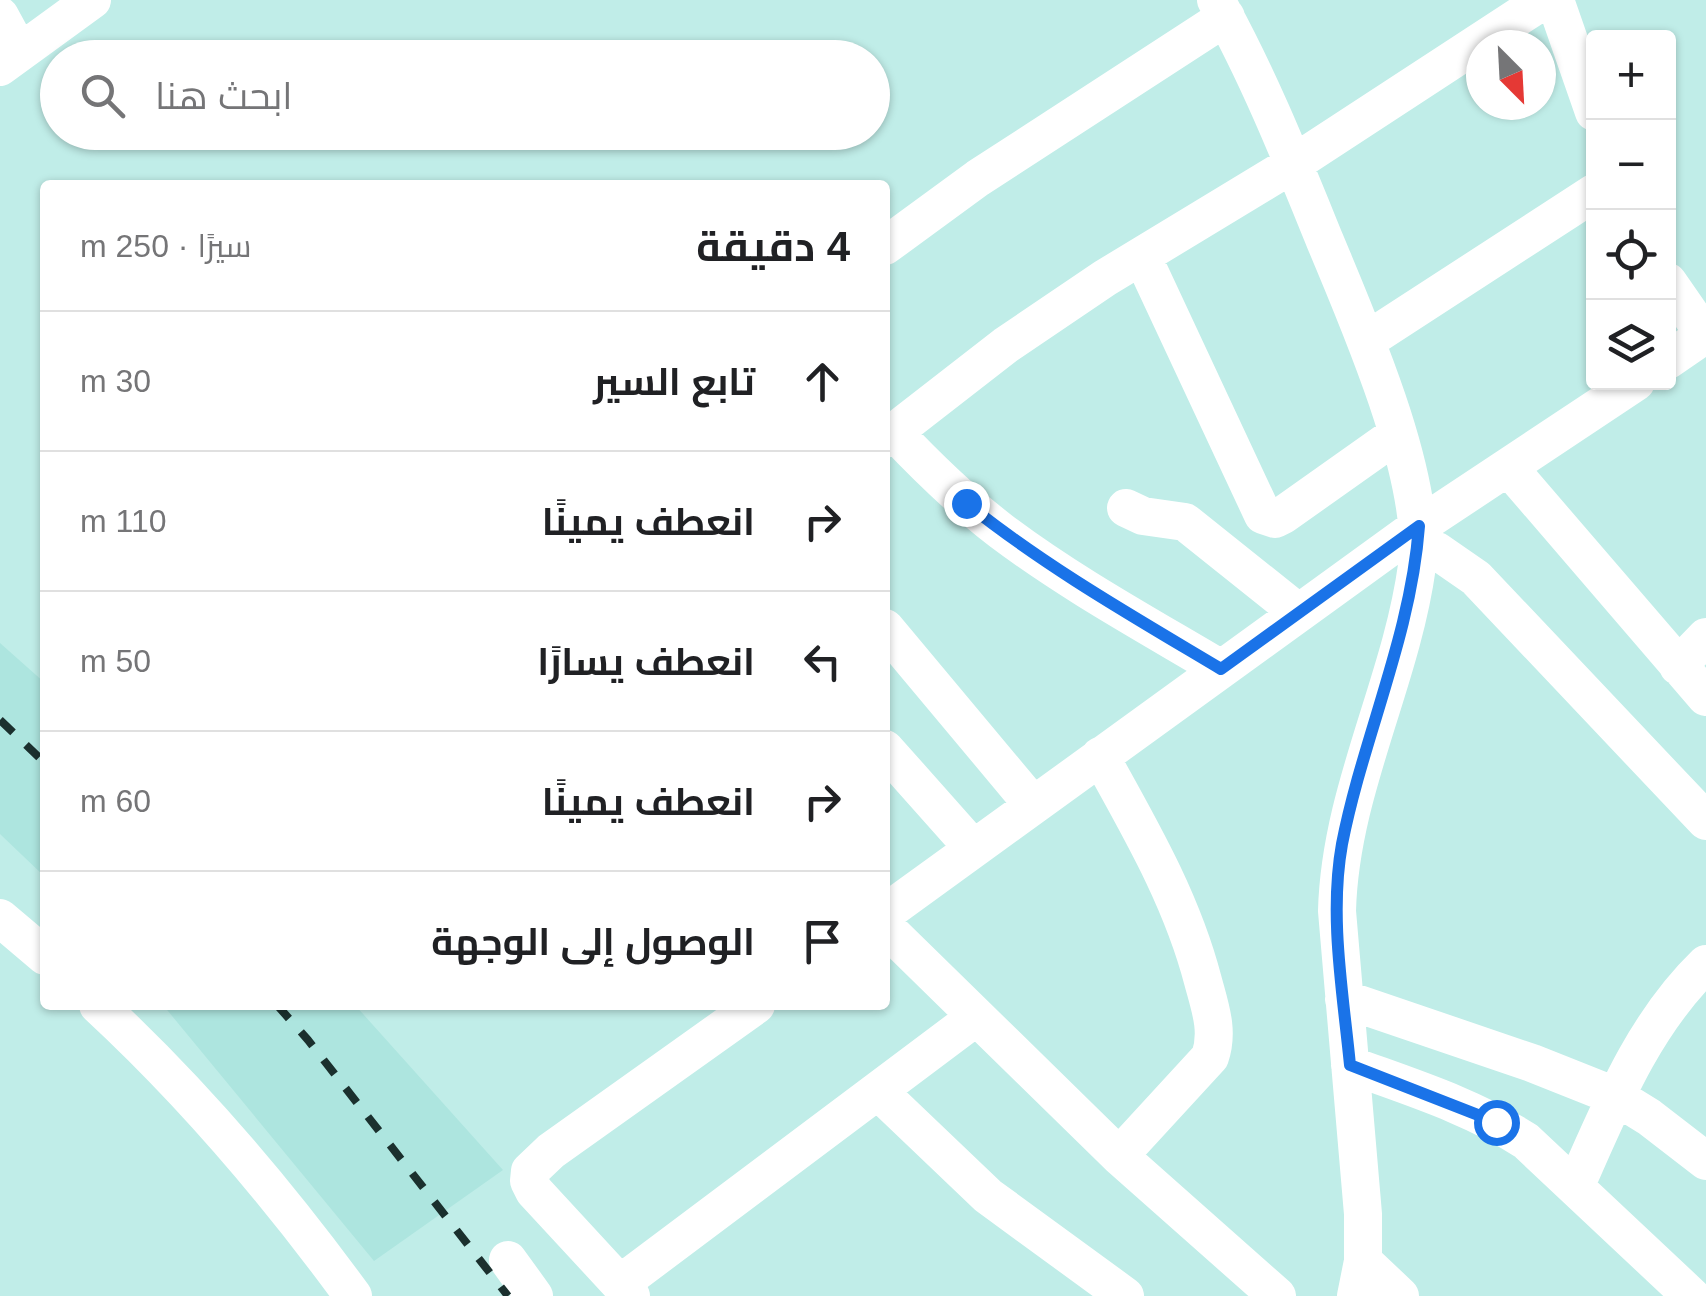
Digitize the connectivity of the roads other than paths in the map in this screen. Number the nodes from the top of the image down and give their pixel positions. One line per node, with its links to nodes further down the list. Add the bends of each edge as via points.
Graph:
1 (92, 0): 6 (street)
2 (1544, 0): 8 (street)
3 (1555, 0): 7 (street)
4 (1221, 8): 8 (street); 10 (street)
5 (0, 16): 6 (street)
6 (10, 59)
7 (1586, 89)
8 (1293, 164): 11 (street); 14 (street)
9 (1586, 198): 14 (street)
10 (890, 242)
11 (1142, 256): 17 (street, via 1006,346); 18 (street, via 1263,515 1283,515)
12 (1676, 293): 13 (street)
13 (1706, 335): 15 (street)
14 (1366, 341): 18 (street)
15 (1676, 355)
16 (1624, 390): 20 (street)
17 (890, 434)
18 (1396, 434): 22 (street)
19 (890, 436): 27 (street, via 1001,531)
20 (1508, 468): 22 (street); 26 (street)
21 (1126, 508): 23 (street, via 1184,522)
22 (1419, 536): 23 (street); 32 (street, via 1476,578); 39 (street, via 1403,627 1342,844 1337,911)
23 (1299, 613): 27 (street)
24 (890, 634): 31 (street)
25 (1706, 637): 26 (street)
26 (1678, 666): 28 (street)
27 (1221, 669): 30 (street)
28 (1706, 697)
29 (890, 755): 33 (street)
30 (1100, 756): 31 (street); 46 (street, via 1192,937 1214,1026 1204,1065)
31 (1034, 805): 33 (street)
32 (1706, 821)
33 (974, 848): 34 (street)
34 (890, 909)
35 (0, 918): 37 (street)
36 (890, 932): 42 (street)
37 (40, 952)
38 (1706, 964): 45 (street, via 1648,1036)
39 (1344, 999): 43 (street); 45 (street)
40 (103, 1010): 53 (street, via 225,1135)
41 (749, 1010): 52 (street, via 530,1170 534,1191)
42 (976, 1017): 44 (street); 46 (street)
43 (1350, 1065): 48 (street, via 1496,1122); 50 (street, via 1363,1214)
44 (878, 1091): 52 (street); 55 (street, via 988,1196)
45 (1615, 1096): 47 (street); 48 (street)
46 (1119, 1156): 56 (street)
47 (1706, 1161)
48 (1576, 1185): 51 (street)
49 (508, 1260): 54 (street)
50 (1360, 1278): 57 (street)
51 (1693, 1283)
52 (625, 1290)
53 (353, 1296)
54 (534, 1296)
55 (1126, 1296)
56 (1278, 1296)
57 (1400, 1296)

